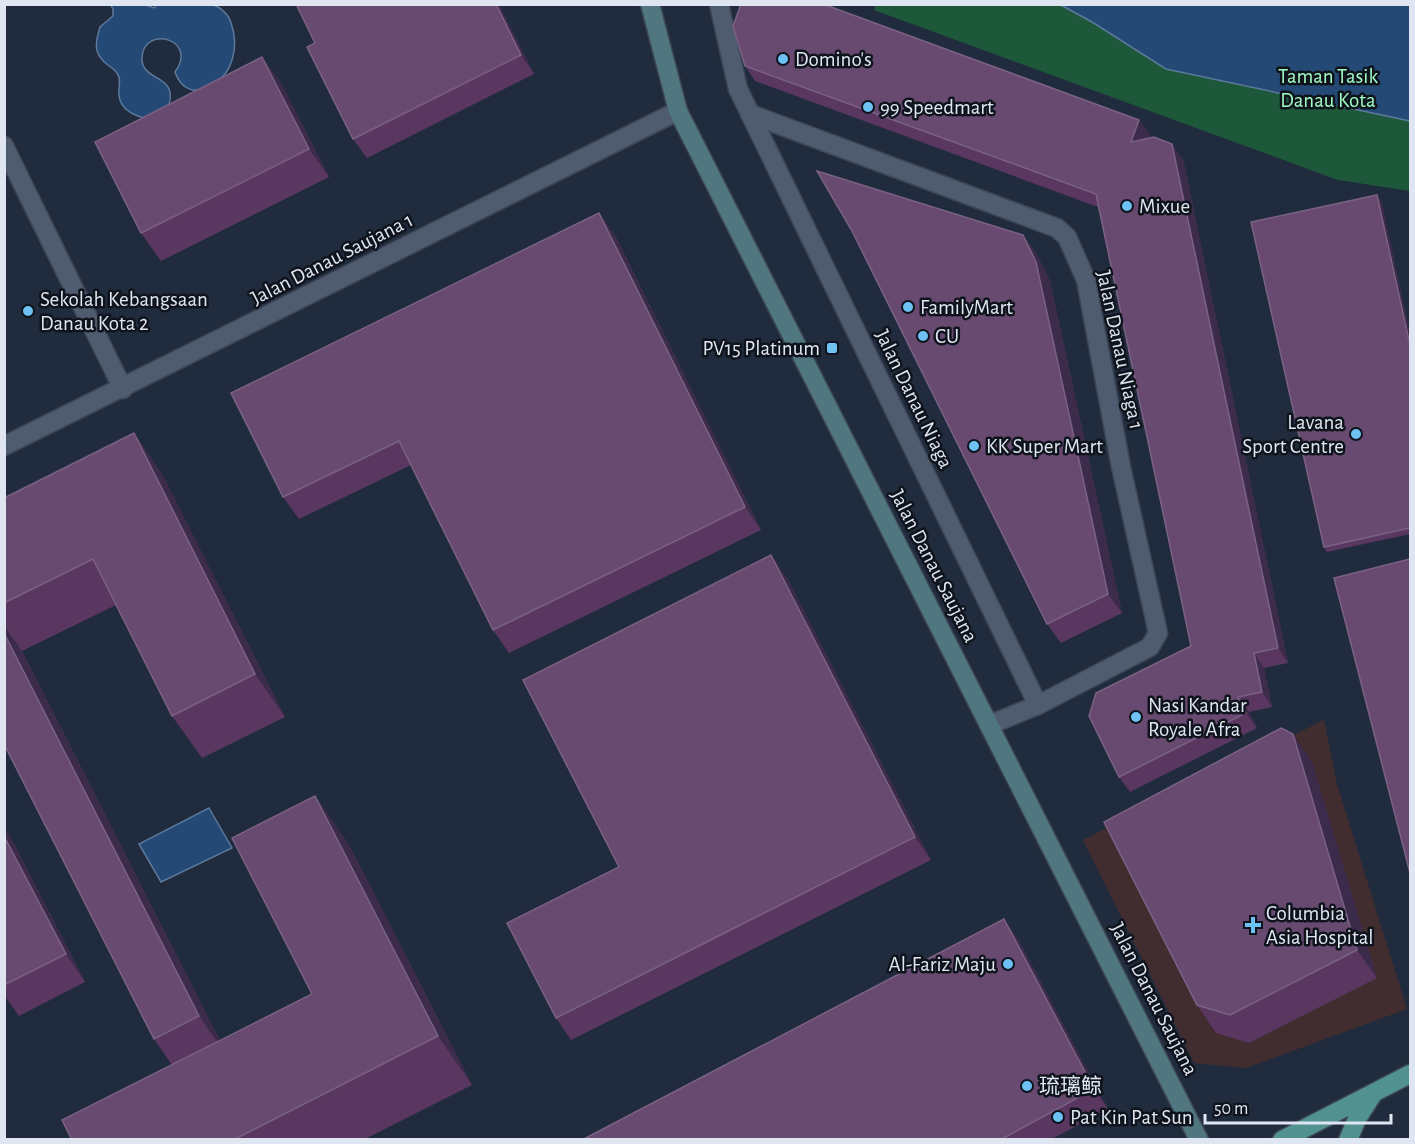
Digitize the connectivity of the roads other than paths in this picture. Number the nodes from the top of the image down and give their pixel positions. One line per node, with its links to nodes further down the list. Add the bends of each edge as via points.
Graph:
1 (718, 4): 4 (street, Jalan Danau Niaga, via 738,89)
2 (652, 5): 3 (street, Jalan Danau Saujana)
3 (678, 111): 6 (street, Jalan Danau Saujana 1); 9 (street, Jalan Danau Saujana)
4 (750, 114): 8 (street, Jalan Danau Niaga); 8 (street, Jalan Danau Niaga 1, via 1057,228 1067,237 1086,280 1121,467 1158,633 1150,647)
5 (4, 146): 6 (street)
6 (123, 389): 7 (street, Jalan Danau Saujana 1)
7 (4, 446)
8 (1038, 705): 9 (street, Jalan Danau Niaga 1)
9 (989, 725): 12 (street, Jalan Danau Saujana)
10 (1410, 1074): 11 (main road)
11 (1374, 1092): 13 (main road); 14 (main road)
12 (1199, 1140)
13 (1282, 1140)
14 (1348, 1140)

